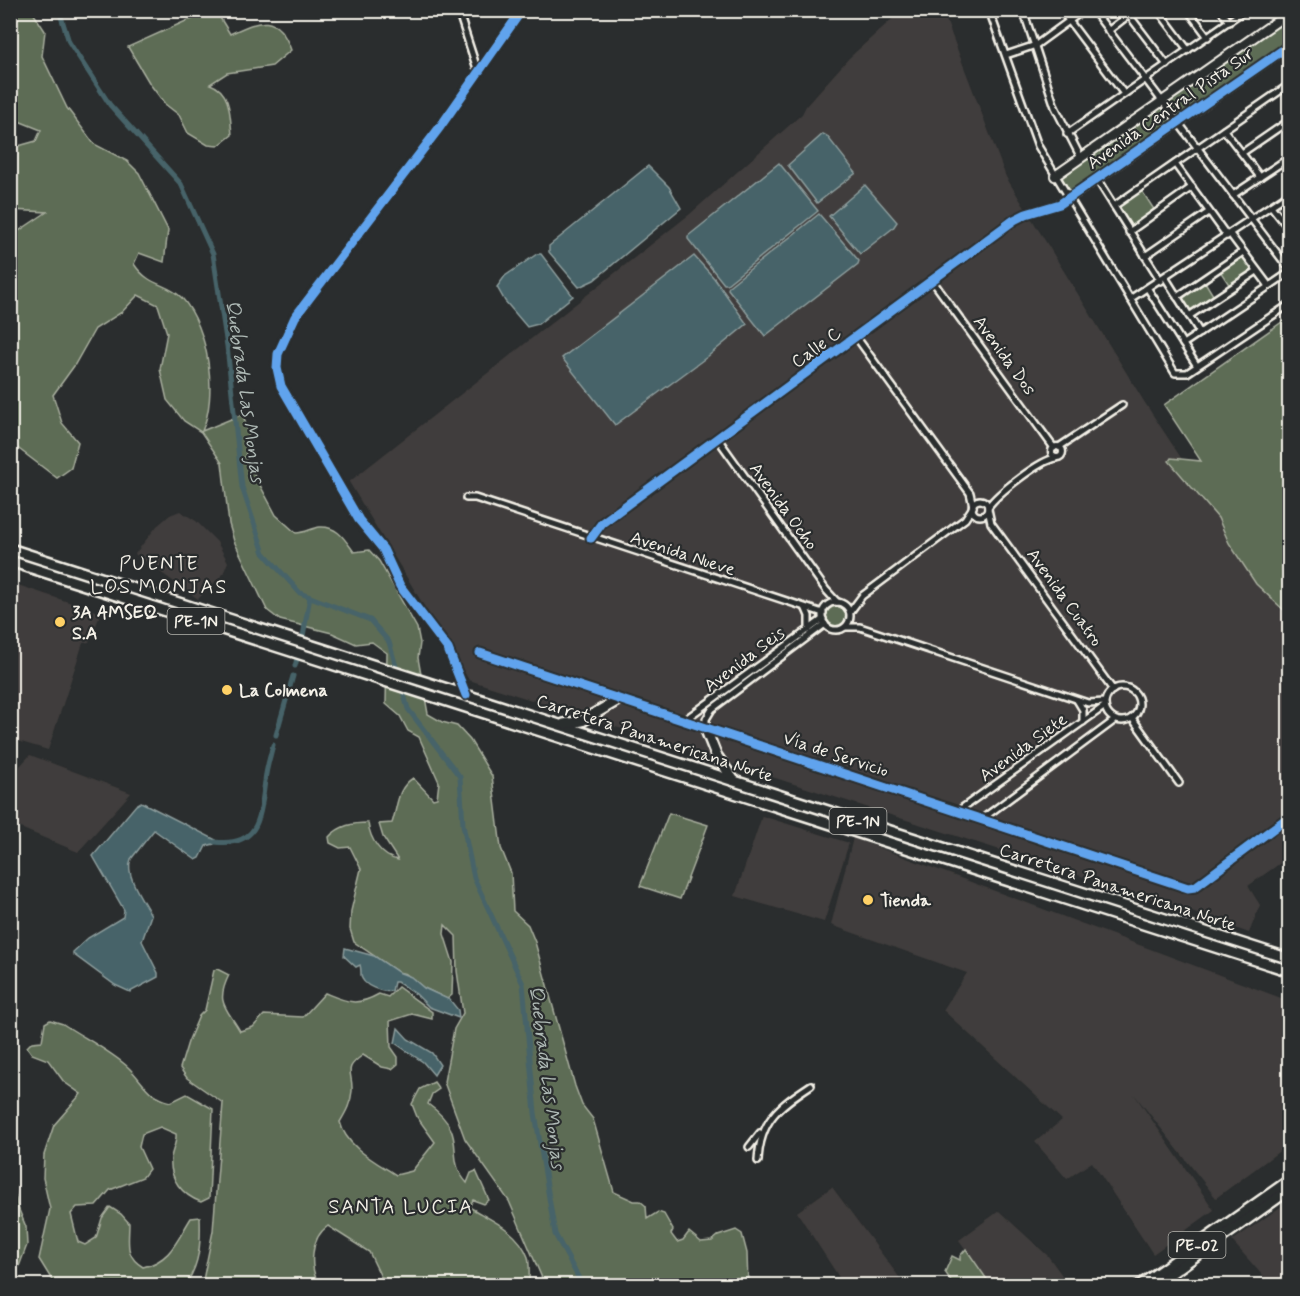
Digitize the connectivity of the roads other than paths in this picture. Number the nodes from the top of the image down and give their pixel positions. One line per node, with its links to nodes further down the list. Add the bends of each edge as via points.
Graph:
1 (458, 10): 24 (street)
2 (522, 10): 24 (street)
3 (989, 10): 22 (street)
4 (1023, 10): 19 (street)
5 (1061, 10): 15 (street)
6 (1084, 10): 15 (street)
7 (1093, 10): 17 (street)
8 (1135, 10): 14 (street)
9 (1158, 10): 21 (street)
10 (1188, 10): 18 (street)
11 (1221, 10): 16 (street)
12 (1245, 10): 16 (street)
13 (1289, 14): 28 (street)
14 (1129, 15): 17 (street); 23 (street)
15 (1069, 22): 19 (street); 27 (street)
16 (1229, 22): 18 (street)
17 (1108, 31): 25 (street)
18 (1208, 37): 21 (street)
19 (1035, 45): 22 (street); 32 (street)
20 (1290, 45): 30 (street, Avenida Central Pista Sur)
21 (1188, 50): 23 (street)
22 (1006, 55): 38 (street, via 1028,125)
23 (1167, 65): 25 (street)
24 (478, 72): 98 (street, via 292,322 280,346 277,368 284,392 359,520 383,549 414,607 448,649)
25 (1145, 79): 27 (street); 28 (street)
26 (1290, 84): 31 (street)
27 (1124, 94): 32 (street)
28 (1162, 101): 30 (street); 36 (street)
29 (1290, 120): 34 (street)
30 (1179, 122): 33 (street); 40 (street, Avenida Central Pista Sur)
31 (1224, 130): 33 (street); 34 (street)
32 (1067, 134): 36 (street)
33 (1198, 147): 37 (street); 43 (street)
34 (1242, 153): 39 (street)
35 (1290, 157): 39 (street)
36 (1081, 158): 38 (street)
37 (1175, 164): 41 (street); 45 (street)
38 (1055, 176): 44 (street)
39 (1260, 177): 43 (street)
40 (1097, 179): 44 (street, Avenida Central Pista Sur); 45 (street)
41 (1192, 187): 47 (street); 51 (street)
42 (1290, 193): 46 (street)
43 (1233, 195): 48 (street)
44 (1069, 198): 58 (street, Calle C, via 1022,215); 62 (street)
45 (1113, 206): 51 (street)
46 (1271, 206): 48 (street); 49 (street)
47 (1209, 212): 52 (street); 54 (street)
48 (1251, 220): 52 (street); 56 (street)
49 (1287, 222): 50 (street)
50 (1290, 230)
51 (1129, 232): 54 (street)
52 (1228, 235): 53 (street); 57 (street)
53 (1243, 252): 55 (street); 61 (street)
54 (1145, 256): 57 (street)
55 (1257, 271): 59 (street); 64 (street)
56 (1290, 271): 59 (street)
57 (1163, 279): 60 (street); 61 (street)
58 (932, 280): 66 (street, Calle C); 71 (street, Avenida Dos)
59 (1269, 286): 65 (street)
60 (1148, 289): 62 (street); 67 (street)
61 (1177, 297): 64 (street)
62 (1131, 299): 68 (street, via 1175,373 1179,375)
63 (1290, 304): 68 (street)
64 (1189, 316): 65 (street)
65 (1200, 333): 67 (street)
66 (857, 338): 70 (street, Calle C); 73 (street)
67 (1183, 344): 68 (street)
68 (1197, 366)
69 (1122, 405): 71 (street)
70 (718, 439): 82 (street, Calle C, via 602,523); 85 (street, Avenida Ocho)
71 (1057, 450): 72 (street); 72 (street, Avenida Dos, via 1056,458)
72 (1049, 459): 75 (street)
73 (970, 494): 76 (street); 77 (street)
74 (466, 498): 82 (street, Avenida Nueve)
75 (996, 498): 76 (street); 78 (street)
76 (982, 501): 77 (street); 78 (street)
77 (973, 506): 79 (street, via 974,513); 80 (street)
78 (988, 508): 79 (street); 81 (street, Avenida Cuatro)
79 (980, 516): 80 (street); 81 (street, Avenida Cuatro)
80 (965, 519): 86 (street)
81 (991, 523): 97 (street, Avenida Cuatro)
82 (591, 538): 88 (street, Avenida Nueve)
83 (10, 549): 93 (highway, Carretera Panamericana Norte / PE-1N)
84 (10, 561): 95 (highway, Carretera Panamericana Norte / PE-1N)
85 (826, 590): 87 (street, Avenida Ocho); 90 (street)
86 (862, 596): 87 (street); 89 (street)
87 (839, 602): 89 (street, Avenida Ocho); 90 (street, Avenida Seis)
88 (806, 609): 90 (street, Avenida Nueve); 94 (street)
89 (850, 615): 91 (street); 92 (street)
90 (824, 616): 91 (street, Avenida Nueve, via 836,630); 94 (street, Avenida Seis)
91 (845, 627): 92 (street)
92 (860, 627): 100 (street)
93 (267, 630): 95 (highway); 98 (highway, Carretera Panamericana Norte / PE-1N)
94 (809, 632): 104 (street, Avenida Seis); 107 (street, Avenida Seis, via 712,709 706,719)
95 (254, 640): 112 (highway, Carretera Panamericana Norte / PE-1N)
96 (480, 653): 99 (street, Vía de Servicio)
97 (1113, 690): 101 (street); 102 (street, via 1126,687 1136,694 1139,707)
98 (466, 694): 106 (highway, Carretera Panamericana Norte / PE-1N)
99 (618, 700): 104 (street, Vía de Servicio); 106 (highway, via 582,721)
100 (1077, 700): 101 (street); 105 (street, via 1083,710)
101 (1105, 704): 103 (street, via 1108,715); 105 (street, Avenida Siete)
102 (1132, 718): 103 (street); 109 (street)
103 (1115, 720): 114 (street, Avenida Siete)
104 (683, 722): 107 (street, Vía de Servicio)
105 (1083, 722): 111 (street, Avenida Siete)
106 (559, 725): 108 (highway, Carretera Panamericana Norte / PE-1N)
107 (706, 730): 108 (highway, via 716,755); 111 (street, Vía de Servicio)
108 (734, 781): 110 (highway, Carretera Panamericana Norte / PE-1N)
109 (1179, 783)
110 (800, 802): 112 (highway); 115 (highway, Carretera Panamericana Norte / PE-1N)
111 (958, 811): 114 (street, Vía de Servicio)
112 (797, 814): 116 (highway, Carretera Panamericana Norte / PE-1N)
113 (1290, 816): 114 (street, Vía de Servicio, via 1195,887 1182,887)
114 (982, 819)
115 (1090, 895): 116 (highway); 117 (highway, Carretera Panamericana Norte / PE-1N)
116 (1087, 906): 118 (highway, Carretera Panamericana Norte / PE-1N)
117 (1290, 959)
118 (1290, 971)
119 (811, 1085): 120 (street, via 784,1101)
120 (765, 1127): 121 (street); 122 (street)
121 (749, 1147)
122 (758, 1161)
123 (1290, 1180): 128 (highway, PE-02)
124 (1290, 1190): 129 (highway, PE-02)
125 (93, 1286): 126 (street)
126 (110, 1286): 127 (street)
127 (129, 1286)
128 (1139, 1286)
129 (1153, 1286)

